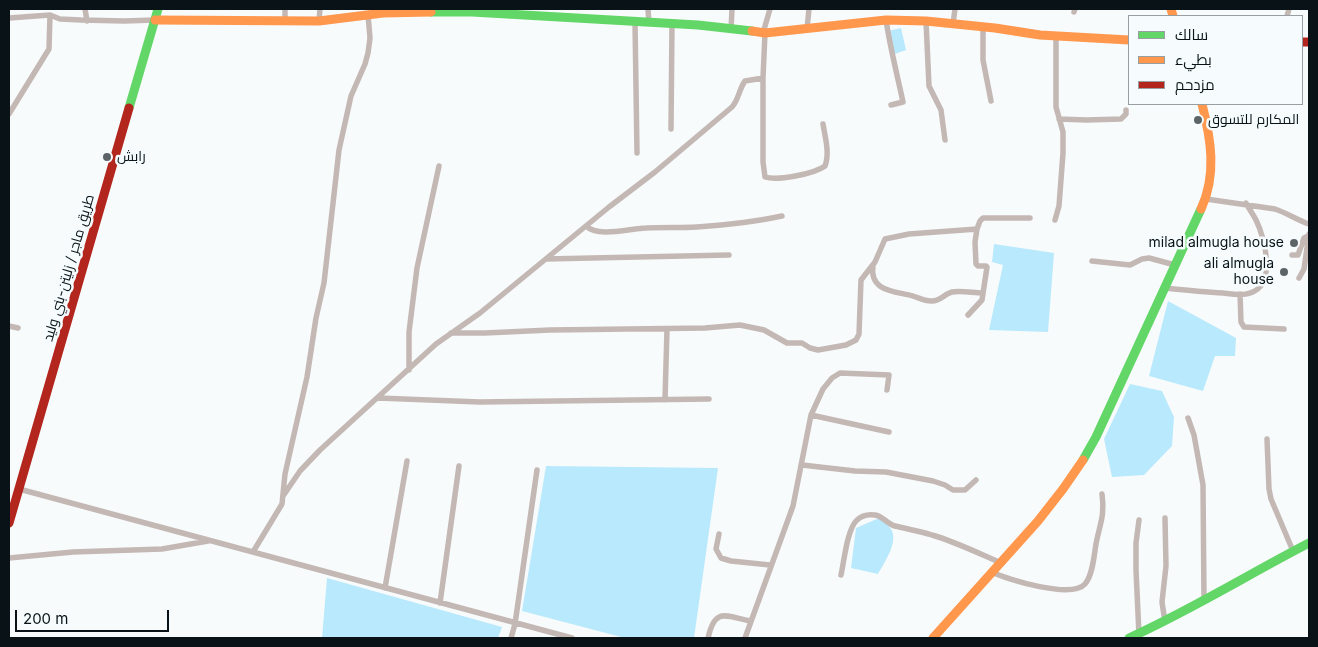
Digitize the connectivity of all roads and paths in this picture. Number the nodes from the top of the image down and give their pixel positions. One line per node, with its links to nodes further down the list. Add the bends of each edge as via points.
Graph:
1 (85, 9): 17 (street)
2 (158, 9): 18 (main road, طريق ماجر / زليتن-بني وليد)
3 (285, 9): 20 (street)
4 (320, 9): 21 (street)
5 (648, 9): 24 (street)
6 (732, 9): 29 (street)
7 (770, 9): 30 (street)
8 (809, 9): 28 (street)
9 (955, 9): 26 (street)
10 (412, 10): 12 (main road); 15 (main road)
11 (41, 12): 14 (street); 16 (street)
12 (519, 12): 13 (main road)
13 (554, 13): 23 (main road)
14 (50, 15): 17 (street, via 60,19); 40 (street, via 48,49)
15 (368, 15): 21 (main road); 88 (street, via 368,53 351,96 339,150 324,283)
16 (9, 18)
17 (87, 20): 18 (street)
18 (155, 20): 20 (main road); 86 (main road, طريق ماجر / زليتن-بني وليد)
19 (886, 20): 22 (main road); 28 (main road); 37 (street, via 903,102)
20 (285, 21): 21 (main road)
21 (319, 21)
22 (926, 21): 26 (main road); 44 (street, via 929,86 943,116)
23 (635, 22): 24 (main road); 45 (street)
24 (649, 23): 25 (main road)
25 (672, 24): 29 (main road); 43 (street)
26 (953, 24): 27 (main road)
27 (983, 27): 31 (main road); 36 (street, via 983,60)
28 (807, 29): 30 (main road)
29 (731, 30): 30 (main road)
30 (764, 33): 35 (street)
31 (1056, 36): 33 (main road); 41 (street, via 1056,107)
32 (1309, 38): 34 (street)
33 (1128, 40)
34 (1309, 42)
35 (763, 78): 42 (street, via 765,177 805,174 825,166 827,150); 53 (street, via 746,81 732,107)
36 (991, 100)
37 (891, 105)
38 (1202, 105): 47 (main road, via 1213,158)
39 (1126, 110): 41 (street, via 1121,119)
40 (9, 114)
41 (1059, 119): 51 (street, via 1063,132 1063,172)
42 (823, 124)
43 (671, 129)
44 (945, 140)
45 (637, 153)
46 (439, 166): 72 (street, via 417,268)
47 (1206, 199): 48 (street); 61 (main road)
48 (1246, 203): 52 (street, via 1286,212); 65 (street, via 1257,221 1265,248 1266,268 1261,286 1254,292)
49 (782, 216): 53 (street, via 697,227 610,232)
50 (1030, 218): 54 (street, via 983,218)
51 (1055, 220)
52 (1309, 224)
53 (586, 226): 58 (street)
54 (977, 229): 60 (street, via 888,238); 64 (street, via 976,264 988,267)
55 (1309, 235): 57 (street, via 1304,238 1298,255); 62 (street, via 1306,264)
56 (729, 255): 58 (street)
57 (1292, 255)
58 (546, 259): 71 (street)
59 (1092, 261): 61 (street, via 1130,265 1149,258)
60 (873, 264): 64 (street, via 875,279 893,293 929,302 953,292); 69 (street, via 861,280 859,334 856,340 846,344 815,350 802,344 787,343 760,329 740,325)
61 (1176, 265): 63 (main road)
62 (1300, 278)
63 (1165, 288): 65 (street); 98 (main road, via 1088,453 1058,497)
64 (983, 293): 66 (street, via 981,302)
65 (1240, 294): 70 (street, via 1244,327)
66 (968, 315)
67 (9, 326): 68 (street)
68 (18, 328)
69 (667, 329): 71 (street); 76 (street)
70 (1284, 329)
71 (451, 333): 72 (street)
72 (408, 370): 74 (street)
73 (887, 390): 77 (street, via 889,375 840,373 823,389)
74 (378, 398): 76 (street, via 480,402); 88 (street, via 320,450)
75 (709, 399): 76 (street)
76 (665, 400)
77 (811, 416): 79 (street); 82 (street)
78 (1188, 418): 103 (street, via 1203,485)
79 (888, 432)
80 (1267, 439): 95 (street, via 1271,499)
81 (407, 461): 102 (street)
82 (802, 465): 85 (street, via 886,472 945,484 954,490 965,490); 99 (street, via 793,506)
83 (459, 466): 104 (street)
84 (537, 470): 107 (street)
85 (976, 480)
86 (19, 490): 91 (main road, طريق ماجر / زليتن-بني وليد); 93 (street)
87 (1102, 494): 100 (street, via 1103,517 1090,574 1084,586 1069,591 1049,588)
88 (283, 496): 96 (street, via 279,510)
89 (1165, 518): 106 (street, via 1166,566 1162,602)
90 (1140, 520): 108 (street, via 1136,543)
91 (9, 523)
92 (719, 534): 99 (street, via 716,549 722,559)
93 (210, 541): 96 (street); 97 (street, via 162,548)
94 (1309, 543): 95 (main road)
95 (1293, 551): 103 (main road)
96 (253, 552): 102 (street)
97 (9, 558)
98 (1000, 563): 100 (main road); 101 (street, via 934,535 894,526 880,516 868,515 855,521 851,529)
99 (770, 565): 105 (street)
100 (992, 572): 113 (main road)
101 (841, 575)
102 (385, 588): 104 (street)
103 (1204, 600): 106 (main road)
104 (440, 603): 107 (street)
105 (750, 621): 111 (street, via 716,618); 112 (street)
106 (1165, 622): 108 (main road)
107 (515, 624): 109 (street); 110 (street)
108 (1139, 634): 114 (main road)
109 (511, 638)
110 (572, 638)
111 (708, 638)
112 (745, 638)
113 (933, 638)
114 (1129, 638)

